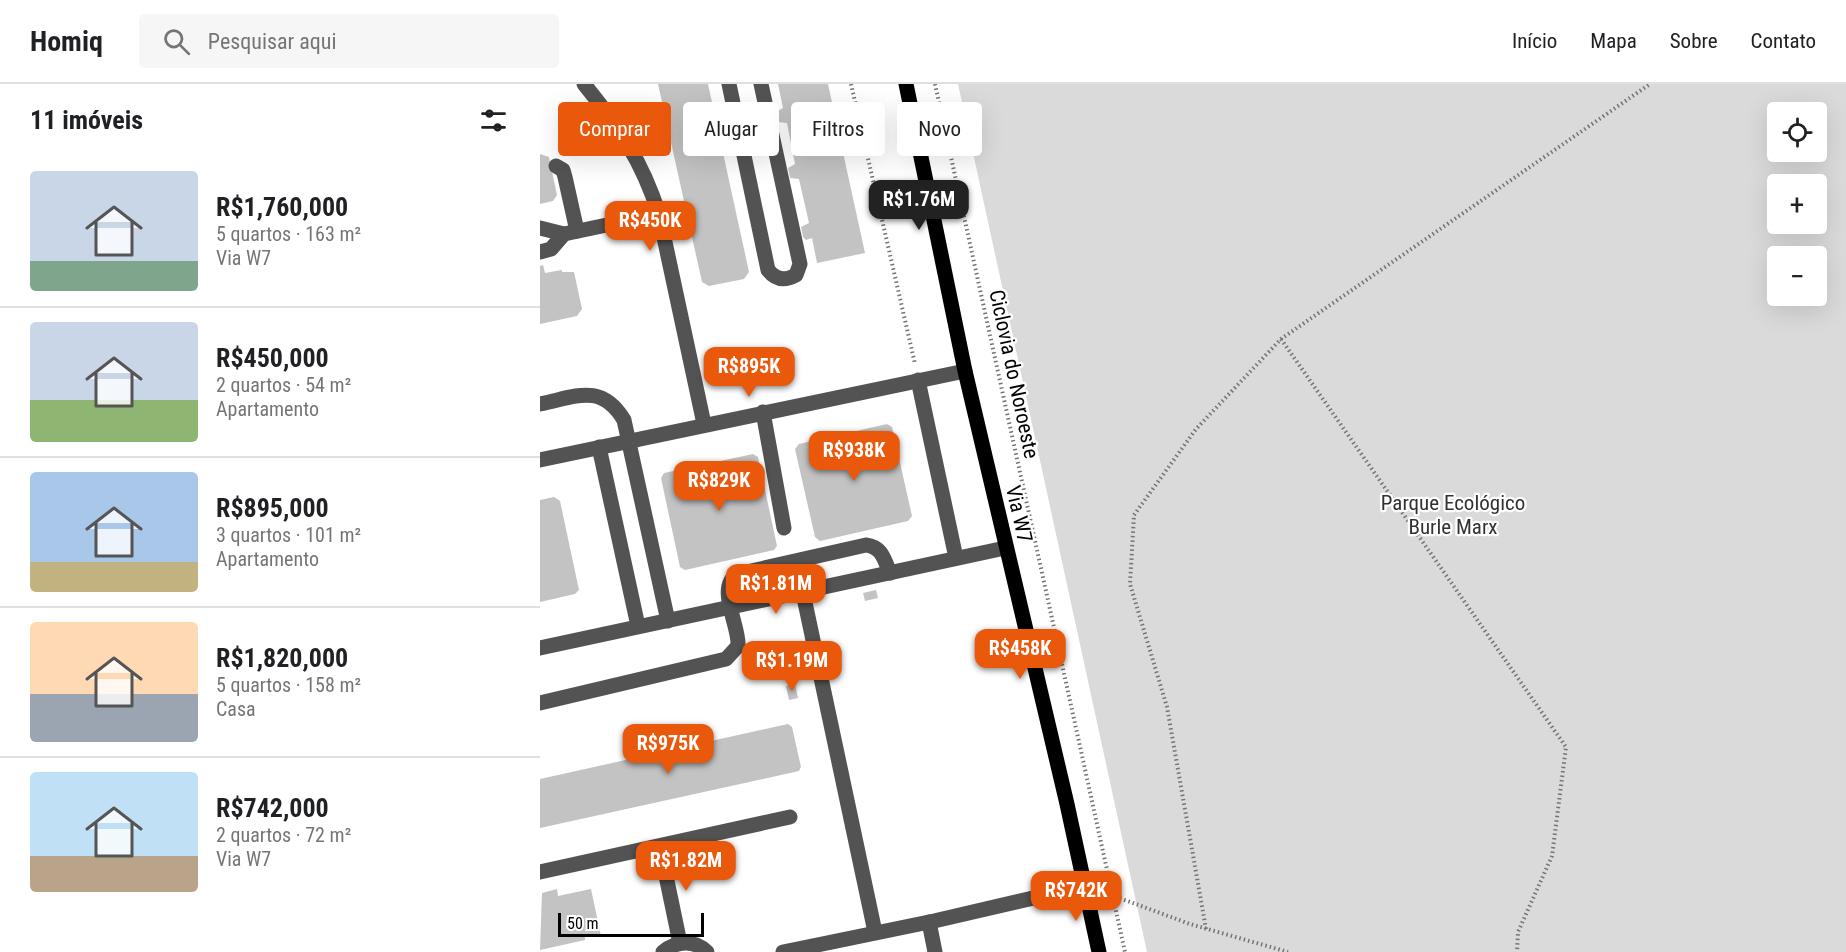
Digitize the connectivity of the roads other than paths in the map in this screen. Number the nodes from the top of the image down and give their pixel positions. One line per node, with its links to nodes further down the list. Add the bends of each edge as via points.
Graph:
1 (584, 84): 6 (street, via 637,156)
2 (729, 84): 3 (street, via 768,270 783,279 796,275 800,264)
3 (761, 84)
4 (906, 84): 10 (main road, Via W7)
5 (556, 166): 8 (street, via 565,177)
6 (659, 214): 8 (street); 14 (street)
7 (540, 228): 8 (street)
8 (570, 232): 9 (street, via 551,249)
9 (540, 252)
10 (965, 371): 11 (street); 20 (main road, Via W7)
11 (918, 380): 13 (street); 21 (street)
12 (540, 404): 15 (street, via 596,394 618,410)
13 (763, 412): 14 (street); 19 (street)
14 (704, 424): 15 (street)
15 (630, 441): 16 (street); 25 (street)
16 (600, 447): 17 (street); 26 (street)
17 (544, 460): 18 (street)
18 (540, 474)
19 (784, 528)
20 (1005, 548): 21 (street); 32 (main road, Via W7)
21 (956, 558): 22 (street)
22 (890, 573): 23 (street); 24 (street, via 881,552 866,545 738,574 729,586)
23 (803, 593): 24 (street); 34 (street)
24 (730, 608): 25 (street); 28 (street, via 738,639 734,652 726,659)
25 (668, 621): 26 (street)
26 (638, 626): 27 (street)
27 (540, 648)
28 (540, 703)
29 (790, 817): 30 (street)
30 (660, 847): 31 (street); 35 (street)
31 (540, 872)
32 (1085, 886): 33 (street); 41 (main road, Via W7)
33 (929, 922): 34 (street); 40 (street)
34 (875, 932): 39 (street)
35 (680, 943): 36 (street); 37 (street)
36 (706, 950): 38 (street)
37 (663, 952)
38 (719, 952)
39 (783, 952)
40 (935, 952)
41 (1099, 952)

